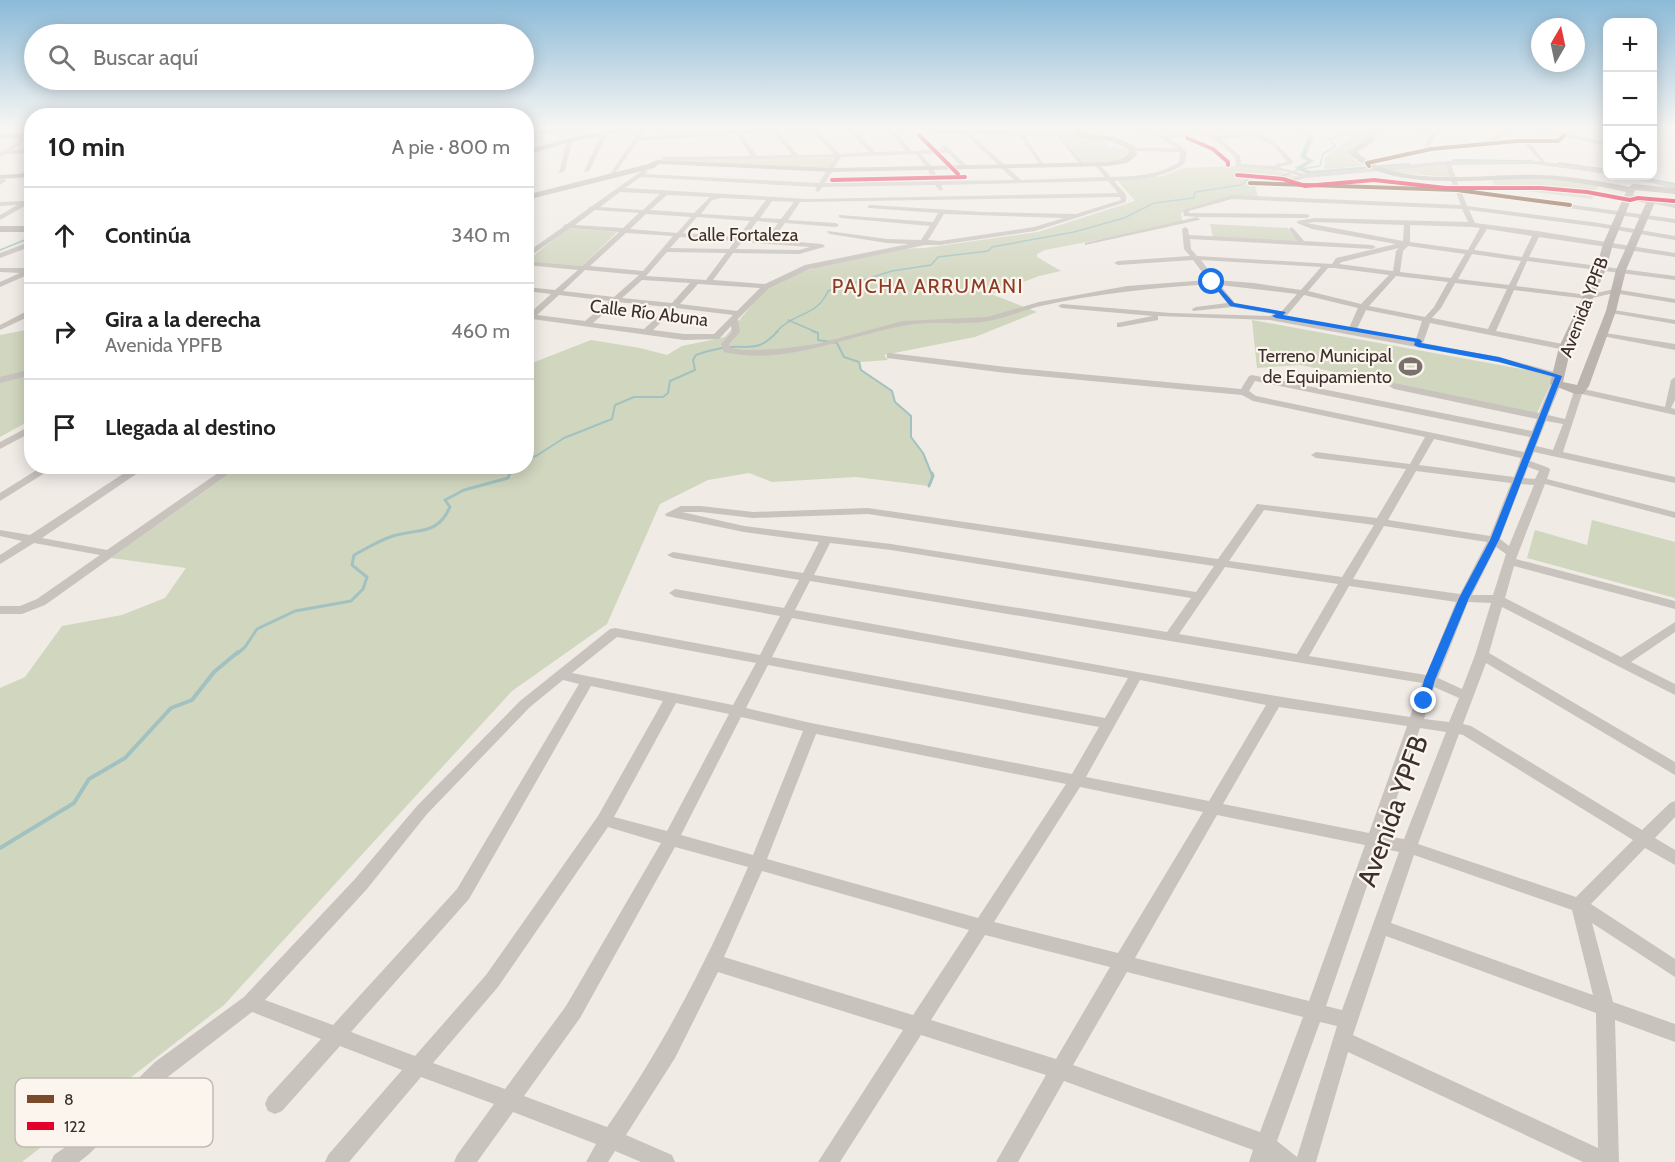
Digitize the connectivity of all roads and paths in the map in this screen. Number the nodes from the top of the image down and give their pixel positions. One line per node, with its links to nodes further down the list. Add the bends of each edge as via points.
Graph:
1 (584, 182): 20 (street)
2 (634, 182): 15 (street)
3 (766, 182): 12 (street)
4 (823, 182): 12 (street)
5 (1001, 182): 11 (street)
6 (1112, 182): 19 (street)
7 (1252, 182): 14 (street)
8 (1454, 182): 14 (street)
9 (1590, 182): 17 (street)
10 (1657, 182): 13 (street)
11 (938, 183): 12 (street); 22 (street)
12 (821, 185): 24 (street)
13 (1675, 186)
14 (1457, 190): 30 (street); 41 (street, via 1570,204)
15 (622, 191): 18 (street); 21 (street); 31 (street)
16 (1675, 191): 17 (street)
17 (1631, 192): 25 (street); 41 (street, Avenida YPFB)
18 (664, 194): 21 (street); 32 (street)
19 (1123, 195): 22 (street); 37 (street, via 1124,201)
20 (534, 196)
21 (717, 196): 23 (street); 24 (street); 35 (street)
22 (944, 198): 24 (street); 34 (street)
23 (769, 201): 24 (street); 40 (street)
24 (804, 202): 28 (street); 42 (street)
25 (1651, 202): 29 (street); 38 (street, Avenida YPFB)
26 (24, 203): 27 (street); 39 (street)
27 (0, 204)
28 (848, 206): 33 (street); 36 (street)
29 (1675, 206)
30 (1463, 207): 41 (street); 49 (street); 49 (street, via 1232,197 1186,210 1186,215)
31 (591, 208): 32 (street); 50 (street)
32 (646, 212): 35 (street); 55 (street)
33 (942, 212): 34 (street); 47 (street)
34 (952, 212): 37 (street)
35 (697, 215): 40 (street); 59 (street)
36 (841, 216): 47 (street); 48 (street)
37 (1078, 216): 67 (street, via 1035,229)
38 (1644, 217): 41 (street); 43 (street); 56 (street, Avenida YPFB)
39 (0, 218)
40 (756, 219): 42 (street); 62 (street)
41 (1618, 220): 56 (street); 71 (street, Avenida YPFB)
42 (784, 221): 48 (street); 66 (street)
43 (1675, 221)
44 (1185, 222): 45 (street, via 1252,218); 60 (street); 69 (street)
45 (1299, 222): 46 (street); 70 (street)
46 (1407, 223): 49 (street); 70 (street)
47 (935, 224): 67 (street)
48 (836, 225): 57 (street)
49 (1472, 225): 51 (street)
50 (566, 226): 55 (street); 63 (street)
51 (1485, 226): 58 (street); 80 (street)
52 (24, 228): 54 (street)
53 (1292, 229): 68 (street)
54 (3, 230)
55 (625, 230): 59 (street); 90 (street)
56 (1638, 231): 61 (street); 75 (street, Avenida YPFB)
57 (830, 232): 67 (street); 73 (street)
58 (1537, 233): 71 (street); 84 (street)
59 (678, 235): 62 (street); 77 (street)
60 (1186, 237): 64 (street); 76 (street)
61 (1675, 238)
62 (741, 239): 66 (street); 79 (street)
63 (547, 240): 65 (street); 78 (street)
64 (1244, 240): 68 (street); 86 (street)
65 (537, 241)
66 (768, 242): 73 (street)
67 (923, 243): 104 (street, Calle Río Abuna, via 808,267)
68 (1302, 243): 74 (street)
69 (1087, 244)
70 (1406, 244): 74 (street); 80 (street); 95 (street, via 1400,251)
71 (1608, 244): 75 (street); 91 (street, Avenida YPFB)
72 (24, 246): 82 (street)
73 (822, 246): 79 (street, Calle Fortaleza, via 799,252)
74 (1388, 248): 89 (street)
75 (1630, 248): 81 (street); 93 (street, Avenida YPFB)
76 (1188, 249): 83 (street); 85 (street)
77 (665, 250): 79 (street, Calle Fortaleza); 97 (street)
78 (534, 251)
79 (732, 252): 101 (street)
80 (1469, 253): 84 (street); 99 (street)
81 (1675, 255)
82 (0, 256)
83 (1195, 258): 85 (street); 86 (street); 102 (street)
84 (1525, 260): 91 (street); 105 (street)
85 (1130, 262): 87 (street)
86 (1252, 262): 89 (street)
87 (1118, 263)
88 (534, 264): 90 (street)
89 (1330, 266): 95 (street); 109 (street)
90 (583, 268): 97 (street); 108 (street)
91 (1600, 269): 93 (street); 110 (street, Avenida YPFB)
92 (0, 270): 94 (street)
93 (1621, 270): 98 (street); 107 (street, Avenida YPFB)
94 (24, 271)
95 (1396, 272): 99 (street); 117 (street)
96 (24, 274): 103 (street)
97 (643, 275): 100 (street); 111 (street)
98 (1675, 278)
99 (1452, 280): 105 (street); 125 (street)
100 (696, 281): 101 (street); 114 (street)
101 (708, 282): 104 (street)
102 (1212, 282): 109 (street); 113 (street, via 1128,288); 115 (street)
103 (0, 285)
104 (766, 285): 122 (street, Calle Río Abuna)
105 (1513, 288): 110 (street); 132 (street)
106 (534, 290): 108 (street)
107 (1614, 291): 110 (street); 112 (street); 118 (street, Avenida YPFB)
108 (555, 292): 111 (street); 119 (street)
109 (1301, 292): 117 (street); 123 (street)
110 (1588, 297): 135 (street, Avenida YPFB)
111 (616, 299): 114 (street); 127 (street)
112 (1675, 301)
113 (1039, 304): 120 (street); 122 (street, via 987,319 903,323 778,352 727,350 725,344 736,332)
114 (675, 305): 122 (street); 131 (street)
115 (1232, 305): 116 (street, via 1187,309); 123 (street)
116 (1132, 307)
117 (1363, 307): 125 (street); 130 (street)
118 (1611, 311): 126 (street); 133 (street, Avenida YPFB)
119 (534, 312)
120 (1171, 315): 123 (street); 128 (street)
121 (24, 316): 129 (street)
122 (736, 316): 131 (street, Calle Río Abuna, via 716,337)
123 (1276, 316): 130 (street)
124 (534, 319): 127 (street, Calle Río Abuna)
125 (1427, 319): 132 (street); 134 (street)
126 (1675, 322)
127 (588, 323): 131 (street, Calle Río Abuna)
128 (1120, 325)
129 (0, 328)
130 (1352, 331): 134 (street)
131 (646, 332)
132 (1491, 332): 135 (street)
133 (1602, 334): 136 (street); 143 (street, Avenida YPFB)
134 (1418, 343): 139 (street)
135 (1565, 347): 139 (street, Avenida YPFB)
136 (1675, 347)
137 (890, 356): 144 (street)
138 (24, 374): 140 (street)
139 (1558, 377): 143 (street); 146 (street, Avenida YPFB)
140 (0, 380)
141 (1675, 380): 145 (street)
142 (1394, 386): 146 (street)
143 (1581, 388): 145 (street); 147 (street, Avenida YPFB)
144 (1244, 392): 149 (street, via 1253,398); 151 (street, via 1252,378)
145 (1673, 408)
146 (1544, 416): 147 (street); 151 (street, Avenida YPFB)
147 (1567, 422): 152 (street, Avenida YPFB)
148 (24, 434): 150 (street)
149 (1431, 436): 151 (street); 154 (street)
150 (0, 446)
151 (1530, 450): 152 (street); 159 (street, Avenida YPFB); 160 (street, via 1545,470)
152 (1557, 454): 158 (street)
153 (1316, 455): 154 (street)
154 (1412, 467): 159 (street); 163 (street)
155 (38, 474): 161 (street)
156 (131, 474): 165 (street)
157 (221, 474): 168 (street)
158 (1675, 480)
159 (1517, 481): 160 (street); 167 (street, Avenida YPFB)
160 (1539, 482): 162 (street); 170 (street, Avenida YPFB)
161 (0, 498)
162 (1675, 515)
163 (1380, 522): 167 (street); 172 (street, via 1261,506); 174 (street)
164 (0, 533): 165 (street)
165 (32, 539): 168 (street); 171 (street)
166 (826, 539): 172 (street, via 744,529 670,513 681,509 753,515 868,511); 173 (street); 176 (street)
167 (1494, 540): 170 (street); 177 (street, Avenida YPFB)
168 (110, 554): 180 (street, via 41,602 22,610)
169 (674, 555): 173 (street)
170 (1511, 558): 178 (street, Avenida YPFB); 179 (street)
171 (0, 560)
172 (1221, 563): 174 (street); 176 (street)
173 (806, 578): 181 (street); 183 (street)
174 (1346, 581): 177 (street); 185 (street)
175 (675, 593): 181 (street)
176 (1199, 596): 183 (street)
177 (1464, 598): 178 (street); 191 (street, Avenida YPFB)
178 (1497, 600): 184 (street, Avenida YPFB); 187 (street)
179 (1675, 605)
180 (0, 610)
181 (788, 612): 186 (street); 189 (street)
182 (1675, 626): 187 (street)
183 (1171, 636): 185 (street)
184 (1482, 655): 193 (street, Avenida YPFB); 201 (street)
185 (1301, 658): 191 (street)
186 (764, 659): 188 (street, via 615,632); 196 (street); 198 (street)
187 (1621, 663): 192 (street)
188 (560, 675): 190 (street); 218 (street, via 525,704 423,810)
189 (1136, 675): 195 (street); 198 (street)
190 (588, 680): 194 (street); 224 (street, via 463,894)
191 (1430, 680): 193 (street); 197 (street, Avenida YPFB)
192 (1675, 690)
193 (1466, 696): 200 (street, Avenida YPFB)
194 (672, 698): 196 (street); 205 (street)
195 (1275, 702): 197 (street); 204 (street)
196 (737, 711): 199 (street); 206 (street)
197 (1417, 723): 200 (street); 208 (street, Avenida YPFB)
198 (1109, 724): 202 (street)
199 (811, 728): 202 (street); 211 (street)
200 (1454, 729): 207 (street, via 1466,730); 209 (street, Avenida YPFB)
201 (1675, 769)
202 (1076, 781): 204 (street); 213 (street)
203 (1675, 807): 207 (street)
204 (1212, 808): 208 (street); 216 (street)
205 (604, 820): 206 (street); 226 (street, via 492,981)
206 (672, 838): 211 (street); 229 (street, via 573,1012)
207 (1646, 839): 210 (street); 212 (street)
208 (1375, 841): 209 (street); 220 (street, Avenida YPFB)
209 (1409, 848): 212 (street); 214 (street, Avenida YPFB)
210 (1675, 858)
211 (759, 865): 213 (street); 215 (street)
212 (1580, 905): 217 (street); 219 (street)
213 (981, 926): 216 (street); 222 (street)
214 (1382, 927): 219 (street); 221 (street, Avenida YPFB)
215 (713, 962): 222 (street); 231 (street, via 667,1052)
216 (1121, 963): 220 (street); 227 (street)
217 (1675, 969)
218 (250, 1003): 224 (street); 228 (street)
219 (1605, 1008): 223 (street); 243 (street)
220 (1313, 1011): 221 (street); 233 (street, Avenida YPFB)
221 (1348, 1020): 225 (street, Avenida YPFB)
222 (916, 1025): 227 (street); 239 (street)
223 (1675, 1033)
224 (337, 1035): 226 (street); 230 (street)
225 (1343, 1040): 242 (street, Avenida YPFB); 243 (street)
226 (418, 1066): 229 (street); 235 (street)
227 (1059, 1069): 233 (street); 240 (street)
228 (153, 1078)
229 (508, 1101): 231 (street); 236 (street)
230 (275, 1104)
231 (611, 1139): 237 (street); 238 (street)
232 (82, 1147): 234 (street)
233 (1262, 1153): 241 (street)
234 (61, 1162)
235 (335, 1162)
236 (464, 1162)
237 (596, 1162)
238 (665, 1162)
239 (828, 1162)
240 (1006, 1162)
241 (1289, 1162)
242 (1306, 1162)
243 (1608, 1162)

